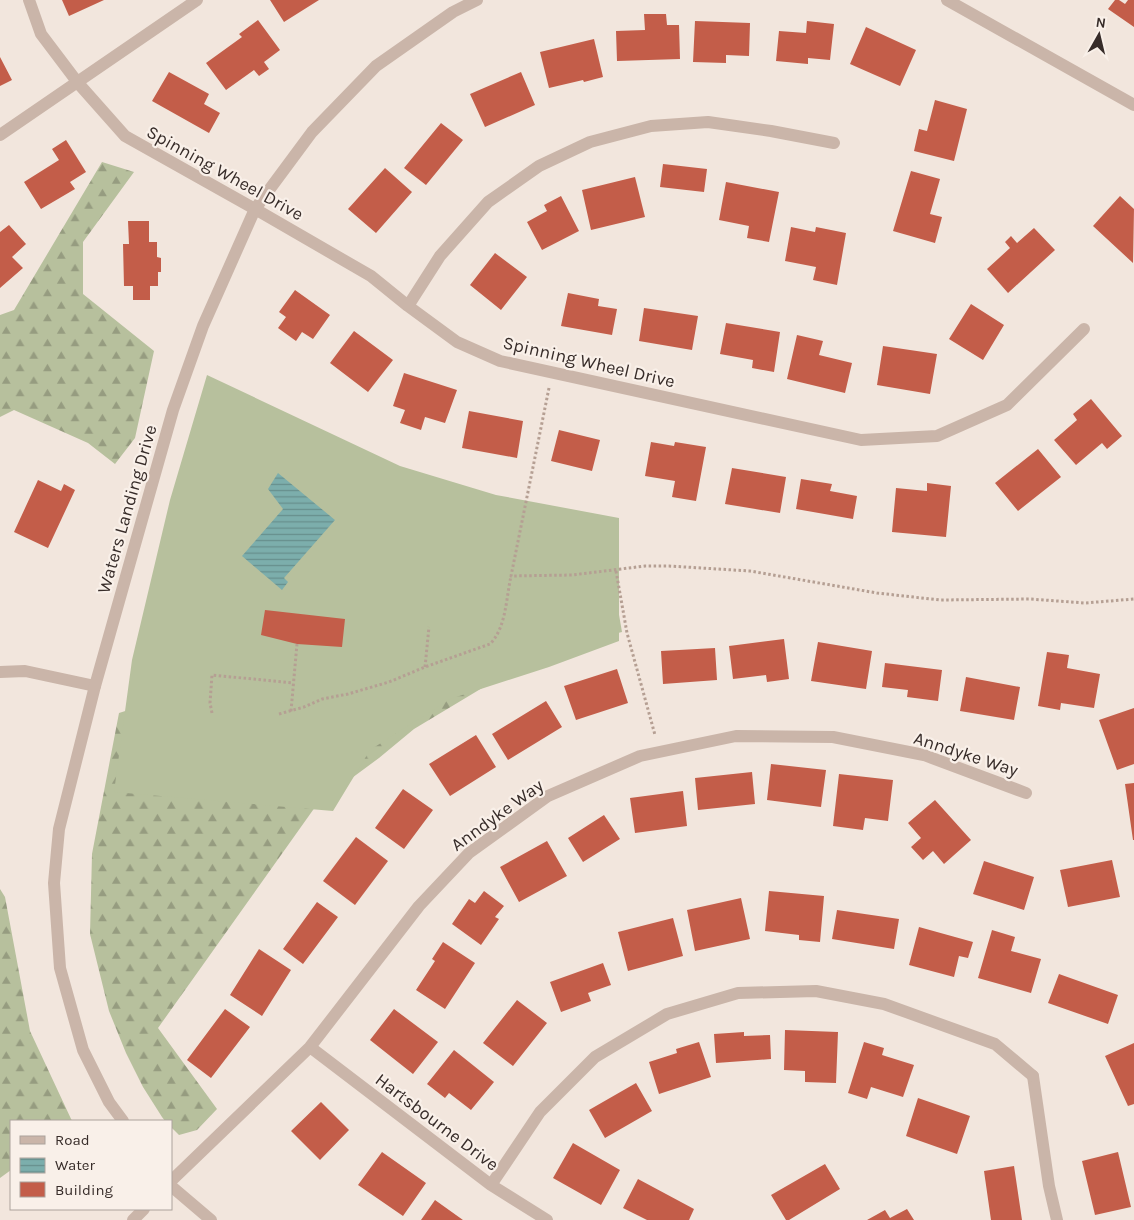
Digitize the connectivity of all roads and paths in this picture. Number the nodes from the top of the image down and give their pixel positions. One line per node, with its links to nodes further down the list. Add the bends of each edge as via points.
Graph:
1 (29, 0): 5 (street, Spinning Wheel Drive, via 41,34)
2 (197, 0): 5 (street)
3 (477, 0): 9 (street, Waters Landing Drive, via 454,12 376,66 312,132)
4 (947, 0): 6 (street)
5 (78, 83): 7 (street); 9 (street, Spinning Wheel Drive, via 125,136)
6 (1134, 105)
7 (0, 135)
8 (834, 143): 10 (street, via 708,122 651,126 590,142 539,166 488,202 440,256)
9 (256, 209): 10 (street, Spinning Wheel Drive, via 371,276); 21 (street, Waters Landing Drive, via 203,326 173,410)
10 (408, 306): 12 (street, Spinning Wheel Drive, via 457,342 500,361)
11 (1084, 329): 12 (street, Spinning Wheel Drive, via 1007,405 937,436 861,440)
12 (552, 372): 14 (path)
13 (616, 571): 14 (path); 15 (path, via 645,566 750,571 877,594 940,600 1030,599 1084,603); 25 (path, via 627,633)
14 (510, 576): 18 (path, via 497,637 490,644)
15 (1134, 599)
16 (429, 627): 18 (path)
17 (297, 644): 20 (path)
18 (426, 667): 22 (path, via 389,682 322,699)
19 (0, 672): 21 (street, via 25,671)
20 (293, 683): 22 (path); 23 (path, via 212,675)
21 (95, 686): 28 (street, Waters Landing Drive, via 59,830 54,883 60,968 83,1050 109,1102)
22 (291, 711): 24 (path)
23 (212, 713)
24 (279, 714)
25 (660, 752): 26 (street, Anndyke Way, via 736,736 833,737 924,755); 27 (street, Anndyke Way, via 640,756 548,796 469,853 419,906)
26 (1026, 793)
27 (310, 1047): 29 (street, Anndyke Way); 30 (street, Hartsbourne Drive)
28 (122, 1120)
29 (172, 1180)
30 (491, 1185): 35 (street, Hartsbourne Drive); 36 (street, via 540,1112 595,1057 667,1014 738,993 816,991 884,1004 994,1044 1033,1076 1049,1186)
31 (172, 1187): 34 (street)
32 (143, 1210): 33 (street)
33 (133, 1220)
34 (211, 1220)
35 (546, 1220)
36 (1058, 1220)

